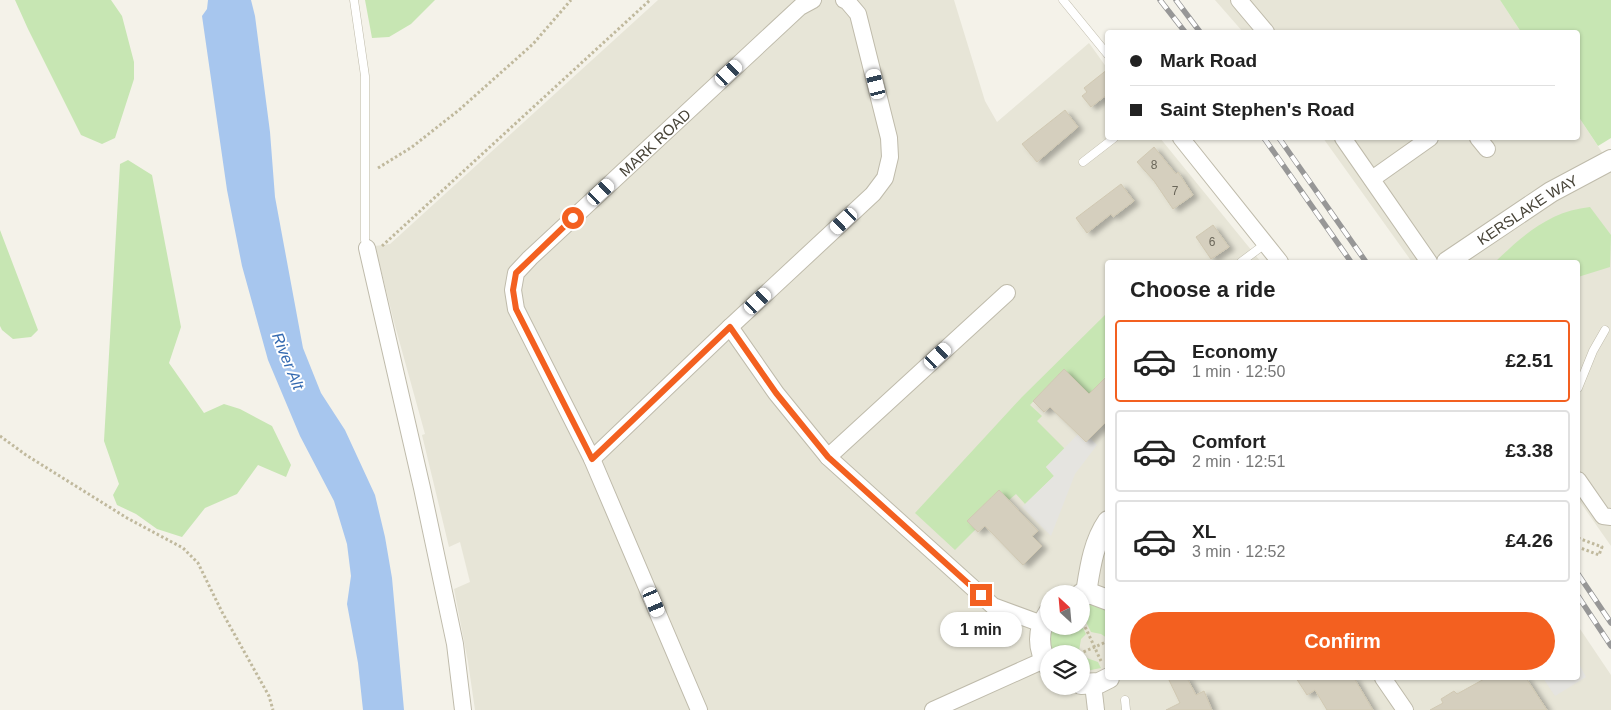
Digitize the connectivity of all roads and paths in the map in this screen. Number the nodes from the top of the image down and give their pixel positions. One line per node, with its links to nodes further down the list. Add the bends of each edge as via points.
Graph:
1 (354, 0): 16 (lane, via 365,76)
2 (570, 0): 16 (path, via 533,44 459,110 412,147)
3 (650, 0): 19 (path)
4 (813, 0): 30 (street, MARK ROAD, via 800,7 516,273 513,290 516,309)
5 (844, 0): 25 (street, via 858,14 889,138 886,178 873,194)
6 (1063, 0): 9 (lane)
7 (1239, 0): 8 (street)
8 (1264, 30)
9 (1105, 51)
10 (1111, 140): 15 (lane)
11 (1183, 140): 18 (street)
12 (1345, 140): 17 (street)
13 (1427, 140): 17 (street)
14 (1611, 160): 23 (street, KERSLAKE WAY, via 1551,192)
15 (1083, 162)
16 (365, 176): 19 (lane)
17 (1372, 179): 22 (street)
18 (1265, 244): 20 (lane); 21 (street)
19 (368, 253): 49 (street, via 453,634)
20 (1244, 260)
21 (1278, 260)
22 (1428, 260)
23 (1450, 260)
24 (1007, 293): 29 (street)
25 (730, 327): 29 (street, via 776,393); 30 (street)
26 (1605, 330): 27 (lane)
27 (1580, 383)
28 (0, 436): 48 (path, via 127,518 183,548 198,564 270,696)
29 (828, 457): 39 (street, via 994,606)
30 (592, 459): 50 (street, MARK ROAD)
31 (1580, 483): 32 (street)
32 (1607, 517)
33 (1105, 525): 36 (street, via 1091,559)
34 (1580, 539): 35 (path, via 1602,547 1599,555)
35 (1580, 547)
36 (1085, 585)
37 (1090, 594): 38 (street)
38 (1105, 599)
39 (1040, 617)
40 (1089, 635): 42 (path)
41 (1105, 642): 42 (path)
42 (1094, 647): 43 (path); 45 (path)
43 (1090, 649)
44 (1040, 666): 51 (street)
45 (1097, 678): 52 (street)
46 (1384, 680): 54 (street)
47 (1125, 700): 53 (lane)
48 (273, 710)
49 (463, 710)
50 (700, 710)
51 (933, 710)
52 (1096, 710)
53 (1126, 710)
54 (1404, 710)

